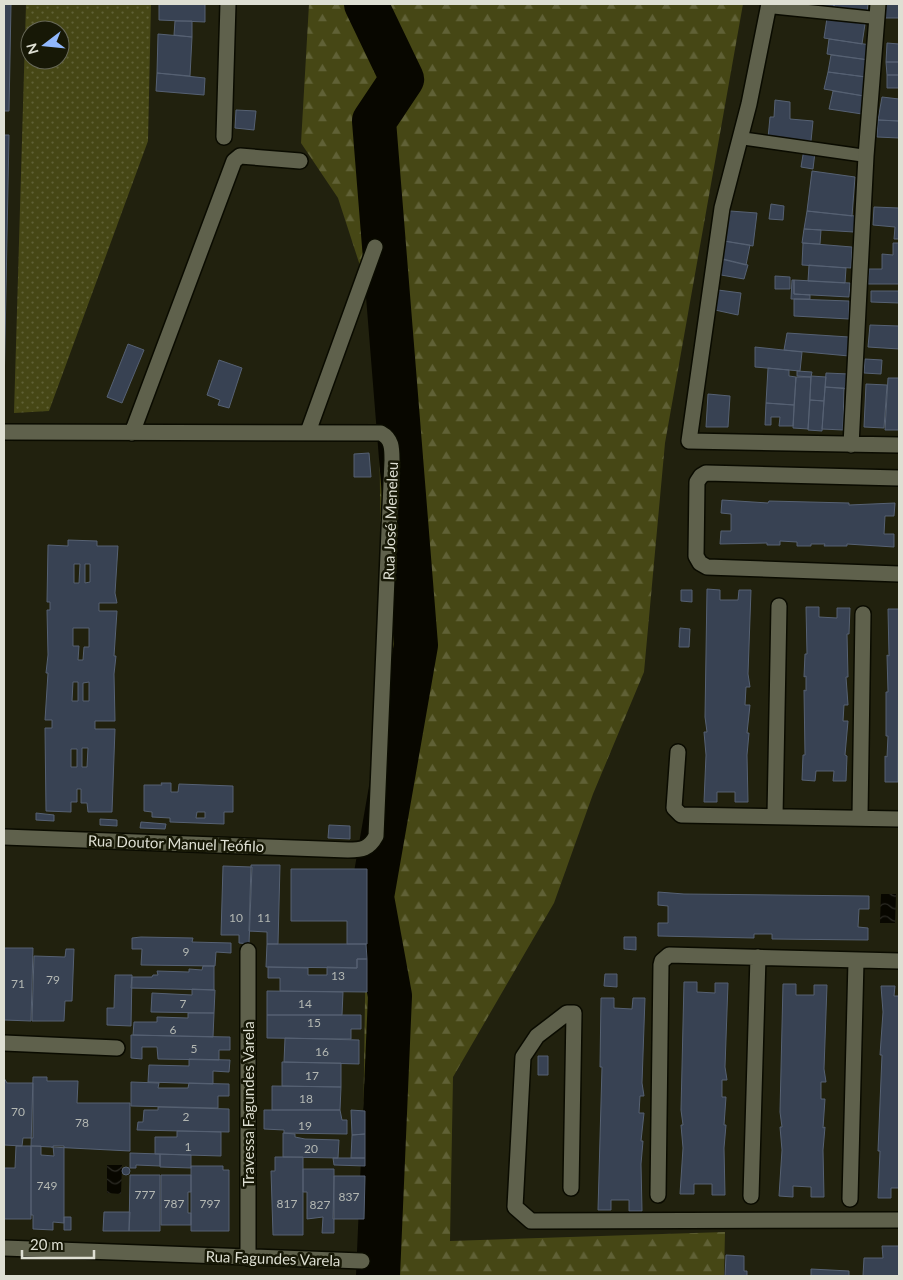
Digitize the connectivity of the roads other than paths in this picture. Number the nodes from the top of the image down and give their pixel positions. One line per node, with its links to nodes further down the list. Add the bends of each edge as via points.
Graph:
1 (228, 4): 4 (street)
2 (769, 6): 3 (lane); 5 (street)
3 (877, 11): 6 (street)
4 (224, 137)
5 (740, 138): 6 (lane); 12 (street, via 722,208 689,441)
6 (866, 156): 12 (street)
7 (300, 161): 11 (street, via 240,156 234,161)
8 (375, 247): 10 (street)
9 (4, 432): 11 (street, Rua José Meneleu)
10 (308, 432): 11 (street, Rua José Meneleu); 23 (street, Rua José Meneleu, via 381,433 387,436 392,446 376,836 370,846 362,850)
11 (132, 434)
12 (851, 445): 13 (street)
13 (899, 445)
14 (899, 478): 15 (street, via 706,473 697,482 696,556 707,567)
15 (899, 574)
16 (779, 606): 19 (street)
17 (863, 614): 20 (street)
18 (678, 752): 19 (street, via 674,808 681,815)
19 (775, 816): 20 (street)
20 (860, 818): 21 (street)
21 (899, 819)
22 (4, 837): 23 (street, Rua Doutor Manuel Teófilo)
23 (348, 850)
24 (248, 951): 36 (street, Travessa Fagundes Varela)
25 (758, 957): 26 (street); 31 (street, via 669,955 662,961); 32 (street)
26 (856, 961): 27 (street); 33 (street)
27 (899, 961)
28 (4, 1043): 29 (street)
29 (117, 1048)
30 (571, 1188): 34 (street, via 574,1013 567,1013 537,1036 523,1057 515,1207 531,1221)
31 (658, 1195)
32 (751, 1196)
33 (850, 1199)
34 (899, 1220)
35 (4, 1248): 36 (street, Rua Fagundes Varela)
36 (248, 1258): 37 (street, Rua Fagundes Varela)
37 (362, 1262)

